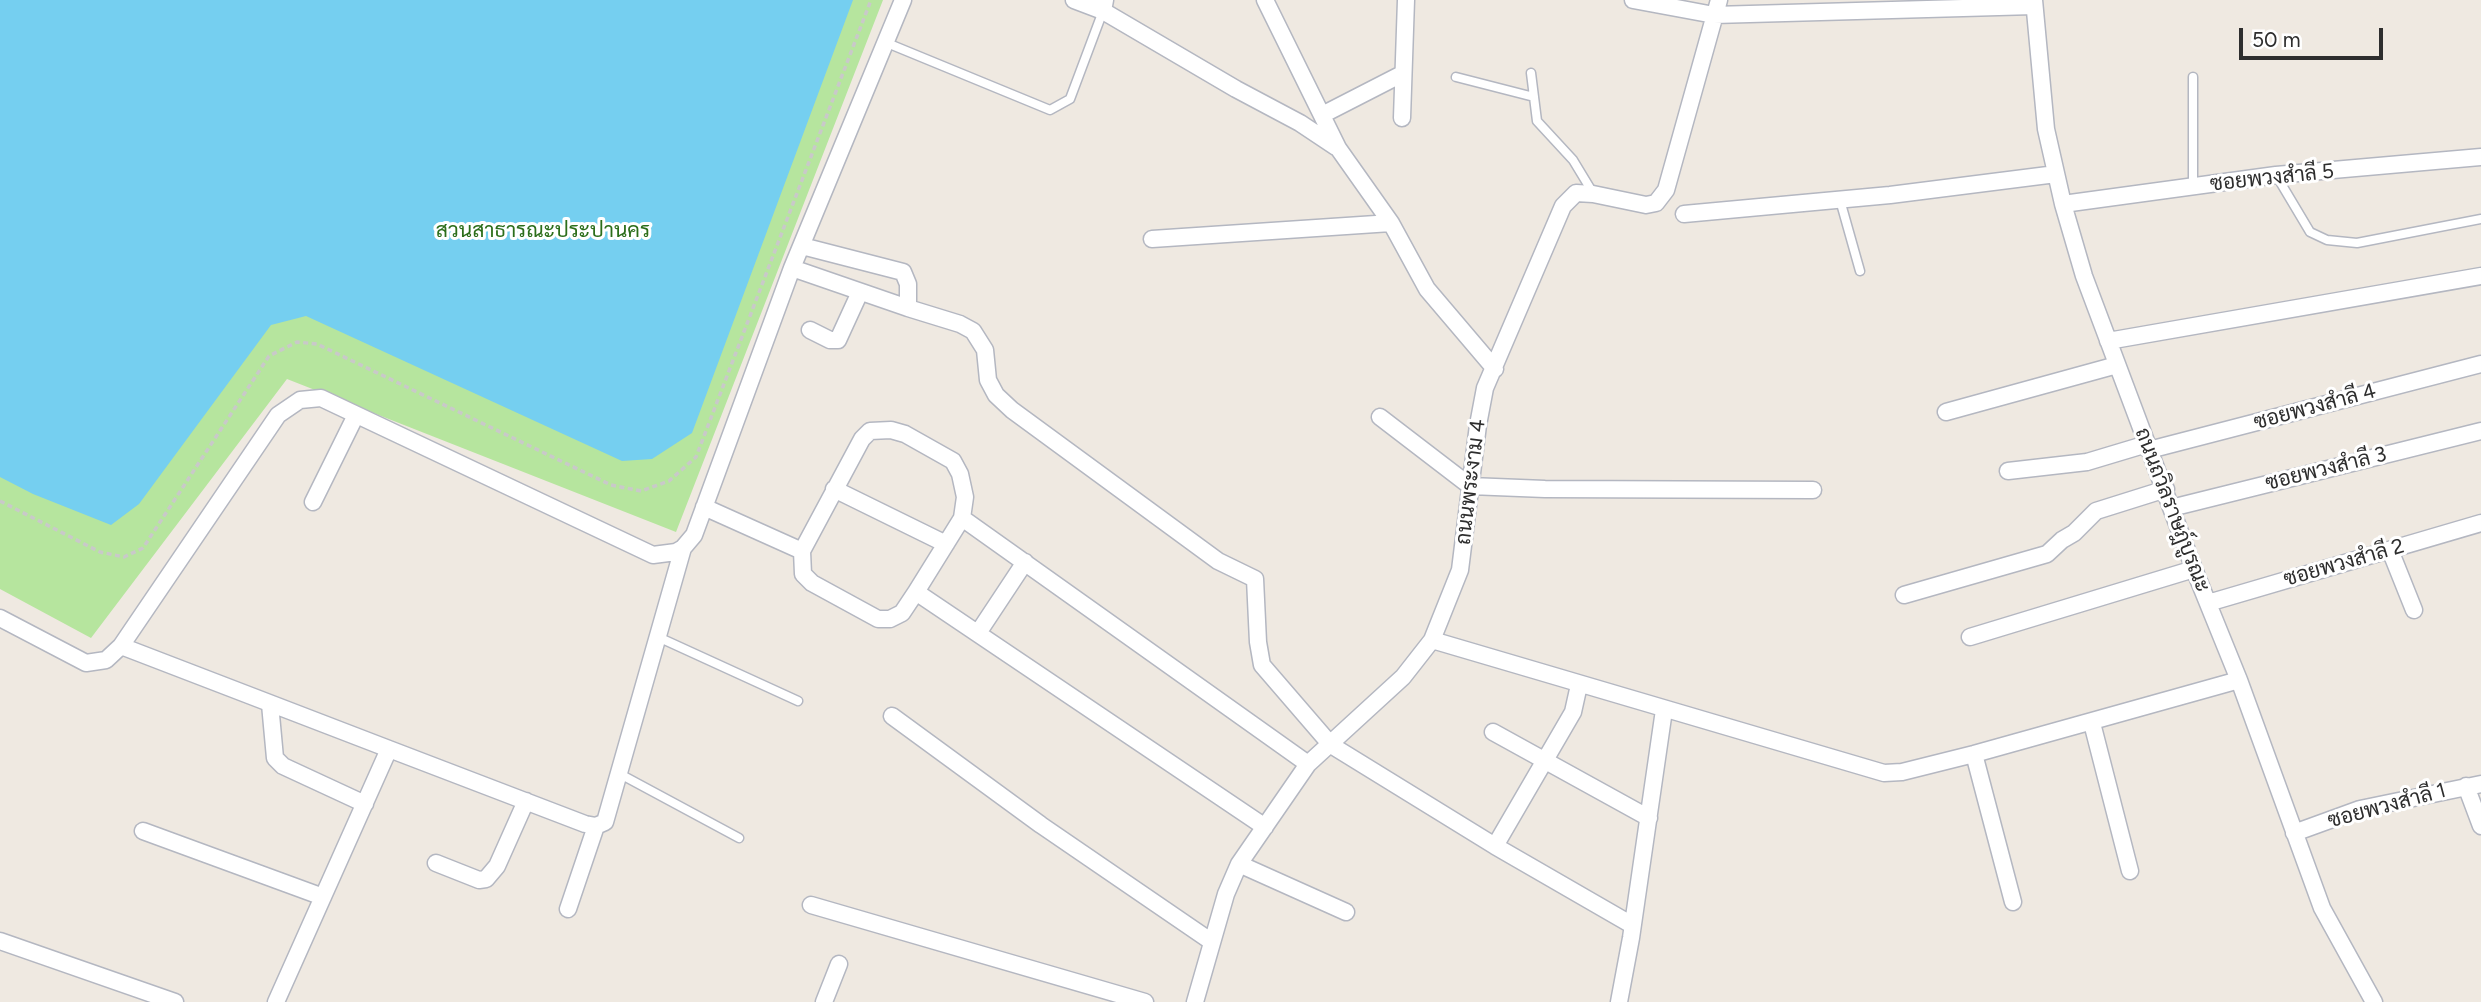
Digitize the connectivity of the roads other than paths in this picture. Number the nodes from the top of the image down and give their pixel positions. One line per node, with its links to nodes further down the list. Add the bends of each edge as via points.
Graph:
1 (903, 0): 9 (street)
2 (1074, 0): 7 (street)
3 (1265, 0): 15 (street)
4 (1406, 0): 11 (street)
5 (1633, 0): 8 (street)
6 (2034, 3): 8 (street); 19 (street, ถนนถวิลราษฎ์บูรณะ, via 2046,130)
7 (1104, 6): 9 (lane, via 1070,99 1050,110); 17 (street)
8 (1716, 7): 22 (street, via 1666,190 1656,203 1646,205)
9 (887, 43): 29 (street)
10 (1531, 73): 14 (lane)
11 (1402, 74): 15 (street); 16 (street)
12 (1457, 77): 14 (lane)
13 (2193, 77): 21 (lane)
14 (1534, 97): 22 (lane, via 1537,121 1573,160)
15 (1322, 115): 17 (street)
16 (1402, 118)
17 (1338, 148): 27 (street)
18 (2481, 157): 20 (street, ซอยพวงสำลี 5)
19 (2056, 174): 23 (street); 24 (street, ถนนถวิลราษฎ์บูรณะ)
20 (2276, 176): 21 (street, ซอยพวงสำลี 5); 26 (lane, via 2310,232 2327,240 2357,243)
21 (2193, 187): 24 (street, ซอยพวงสำลี 5)
22 (1593, 194): 39 (street, ถนนพระงาม 4, via 1576,193 1563,206)
23 (1840, 200): 25 (street); 31 (lane)
24 (2063, 204): 36 (street, ถนนถวิลราษฎ์บูรณะ)
25 (1685, 214)
26 (2481, 219)
27 (1391, 223): 28 (street); 39 (street, via 1427,289)
28 (1152, 239)
29 (802, 246): 30 (street); 34 (street, via 903,272)
30 (792, 268): 33 (street); 51 (street)
31 (1860, 271)
32 (2481, 276): 36 (street)
33 (860, 292): 34 (street); 35 (street, via 838,340)
34 (908, 309): 79 (street, via 973,331 985,350 988,380 1012,410 1218,561 1255,579 1262,665)
35 (810, 330)
36 (2108, 341): 38 (street, ถนนถวิลราษฎ์บูรณะ)
37 (2481, 364): 44 (street, ซอยพวงสำลี 4)
38 (2117, 365): 40 (street); 44 (street, ถนนถวิลราษฎ์บูรณะ)
39 (1495, 369): 46 (street, ถนนพระงาม 4, via 1485,388)
40 (1946, 412)
41 (356, 415): 50 (street); 56 (street, via 653,555); 70 (street, via 321,398 300,400 278,415)
42 (1380, 417): 46 (street)
43 (2481, 430): 52 (street, ซอยพวงสำลี 3)
44 (2148, 447): 45 (street, ซอยพวงสำลี 4, via 2087,462); 48 (street, ถนนถวิลราษฎ์บูรณะ)
45 (2008, 471)
46 (1470, 486): 49 (street); 69 (street, ถนนพระงาม 4, via 1460,570)
47 (834, 489): 53 (street, via 862,439 870,431 891,430 953,461 965,497); 55 (street); 58 (street)
48 (2166, 489): 52 (street, ถนนถวิลราษฎ์บูรณะ); 62 (street, via 2096,511 2047,554)
49 (1813, 490)
50 (313, 502)
51 (704, 507): 56 (street, via 694,535); 58 (street)
52 (2171, 508): 60 (street, ถนนถวิลราษฎ์บูรณะ)
53 (962, 518): 55 (street); 59 (street)
54 (2481, 523): 57 (street, ซอยพวงสำลี 2)
55 (946, 544): 61 (street)
56 (683, 548): 67 (street)
57 (2390, 550): 63 (street, ซอยพวงสำลี 2); 64 (street)
58 (802, 551): 61 (street, via 803,574 811,583 878,619 890,620 902,613)
59 (1025, 562): 66 (street); 83 (street)
60 (2194, 569): 63 (street, ถนนถวิลราษฎ์บูรณะ); 68 (street)
61 (916, 592): 66 (street)
62 (1904, 594)
63 (2208, 603): 71 (street, ถนนถวิลราษฎ์บูรณะ)
64 (2414, 610)
65 (0, 618): 70 (street, via 86,663 106,660)
66 (978, 633): 91 (street)
67 (658, 636): 73 (lane); 84 (street)
68 (1970, 637)
69 (1432, 640): 72 (street); 79 (street, ถนนพระงาม 4, via 1403,677)
70 (121, 646): 74 (street)
71 (2239, 680): 77 (street); 93 (street, ถนนถวิลราษฎ์บูรณะ)
72 (1579, 684): 75 (street); 82 (street, via 1573,712)
73 (798, 702)
74 (270, 704): 80 (street); 87 (street, via 275,758)
75 (1664, 710): 81 (street, via 1884,774); 88 (street)
76 (892, 716): 106 (street)
77 (2092, 723): 81 (street); 98 (street)
78 (1493, 732): 82 (street)
79 (1331, 745): 83 (street, ถนนพระงาม 4); 95 (street)
80 (389, 749): 86 (street); 87 (street)
81 (1974, 754): 100 (street)
82 (1546, 760): 88 (street); 95 (street)
83 (1308, 764): 91 (street, ถนนพระงาม 4)
84 (620, 774): 90 (street, via 605,822); 94 (lane)
85 (2474, 785): 89 (street); 93 (street, ซอยพวงสำลี 1, via 2360,809)
86 (526, 801): 90 (street); 96 (street, via 497,866 486,879)
87 (365, 804): 99 (street)
88 (1649, 818): 104 (street)
89 (2481, 825)
90 (596, 826): 102 (street)
91 (1265, 827): 97 (street, ถนนพระงาม 4)
92 (143, 831): 99 (street)
93 (2294, 833): 114 (street, ถนนถวิลราษฎ์บูรณะ, via 2322,908)
94 (739, 838)
95 (1495, 846): 104 (street)
96 (436, 863)
97 (1239, 864): 103 (street); 106 (street, ถนนพระงาม 4)
98 (2130, 871)
99 (323, 897): 109 (street)
100 (2013, 902)
101 (811, 905): 111 (street)
102 (568, 909)
103 (1346, 912)
104 (1632, 925): 113 (street)
105 (0, 942): 108 (street)
106 (1212, 942): 112 (street, ถนนพระงาม 4)
107 (839, 964): 110 (street)
108 (174, 1002)
109 (276, 1002)
110 (824, 1002)
111 (1145, 1002)
112 (1195, 1002)
113 (1619, 1002)
114 (2374, 1002)

